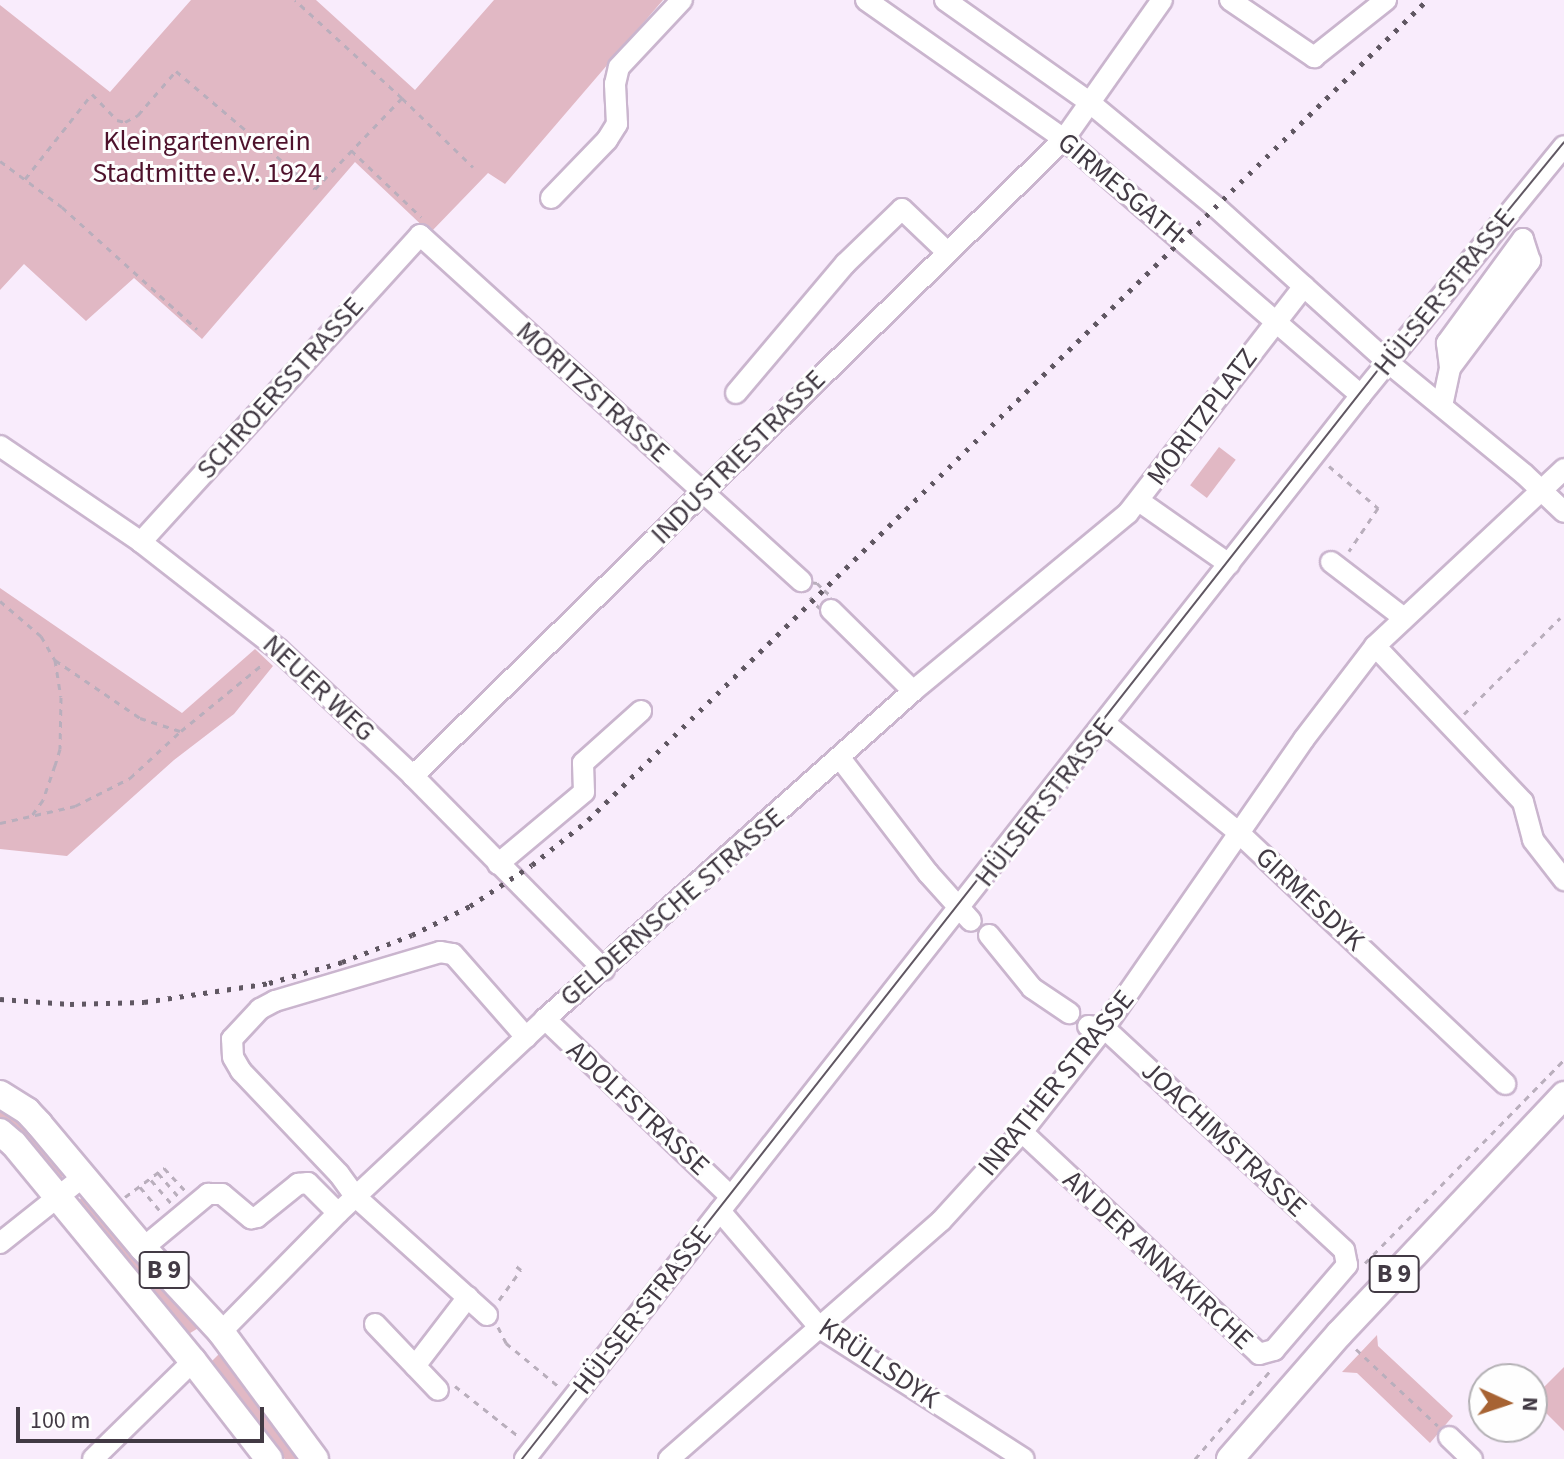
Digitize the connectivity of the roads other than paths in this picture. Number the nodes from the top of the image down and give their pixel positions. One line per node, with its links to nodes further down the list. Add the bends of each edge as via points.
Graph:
1 (682, 0): 10 (street, via 619,67 617,124)
2 (866, 0): 8 (street, GIRMESGATH)
3 (945, 0): 7 (street, GIRMESGATH)
4 (1162, 0): 7 (street, INDUSTRIESTRASSE)
5 (1230, 0): 6 (street, via 1314,57)
6 (1386, 0)
7 (1089, 102): 8 (street, INDUSTRIESTRASSE); 14 (street, GIRMESGATH)
8 (1064, 139): 13 (street, INDUSTRIESTRASSE); 15 (street, GIRMESGATH)
9 (1564, 146): 11 (street, HÜLSER STRASSE)
10 (551, 198)
11 (1514, 205): 16 (street, HÜLSER STRASSE); 19 (street, via 1530,261 1450,368)
12 (420, 235): 23 (street, MORITZSTRASSE); 26 (street, SCHROERSSTRASSE)
13 (947, 252): 17 (street, via 902,209 845,264); 23 (street, INDUSTRIESTRASSE)
14 (1304, 286): 15 (street, MORITZPLATZ); 16 (street, GIRMESGATH)
15 (1275, 319): 18 (street, GIRMESGATH); 24 (street, MORITZPLATZ)
16 (1387, 362): 18 (street, HÜLSER STRASSE); 19 (street, GIRMESGATH)
17 (736, 393)
18 (1361, 395): 27 (street, HÜLSER STRASSE)
19 (1442, 406): 22 (street, GIRMESGATH)
20 (0, 446): 26 (street, NEUER WEG)
21 (1564, 469): 22 (street, INRATHER STRASSE)
22 (1541, 491): 25 (street, GIRMESGATH); 31 (street, INRATHER STRASSE)
23 (703, 492): 29 (street, MORITZSTRASSE); 37 (street, INDUSTRIESTRASSE)
24 (1139, 501): 27 (street, MORITZPLATZ); 33 (street, GELDERNSCHE STRASSE)
25 (1564, 512)
26 (141, 542): 37 (street, NEUER WEG, via 279,650)
27 (1229, 564): 35 (street, HÜLSER STRASSE)
28 (1335, 565): 31 (street)
29 (801, 581)
30 (831, 610): 33 (street)
31 (1404, 618): 32 (street, INRATHER STRASSE)
32 (1375, 646): 38 (street, INRATHER STRASSE); 40 (street, via 1523,802 1533,840)
33 (913, 691): 36 (street, GELDERNSCHE STRASSE)
34 (641, 711): 39 (street, via 583,763 584,792)
35 (1106, 724): 38 (street, GIRMESDYK); 41 (street, HÜLSER STRASSE)
36 (840, 758): 41 (street); 43 (street, GELDERNSCHE STRASSE)
37 (413, 776): 39 (street, NEUER WEG)
38 (1239, 833): 46 (street, INRATHER STRASSE); 48 (street, GIRMESDYK)
39 (498, 864): 43 (street, NEUER WEG)
40 (1564, 880)
41 (965, 914): 56 (street, HÜLSER STRASSE)
42 (989, 935): 44 (street, via 1032,988)
43 (604, 970): 45 (street, GELDERNSCHE STRASSE)
44 (1069, 1013)
45 (545, 1019): 47 (street, GELDERNSCHE STRASSE); 56 (street, ADOLFSTRASSE)
46 (1096, 1027): 52 (street, INRATHER STRASSE); 60 (street, JOACHIMSTRASSE)
47 (526, 1037): 54 (street, GELDERNSCHE STRASSE); 54 (street, via 453,954 440,952 260,1009 232,1039 233,1057)
48 (1505, 1084)
49 (0, 1094): 53 (main road, B 9, via 27,1111)
50 (1564, 1095): 76 (main road, B 9, via 1340,1333)
51 (0, 1132): 55 (main road, B 9)
52 (1022, 1132): 60 (street, AN DER ANNAKIRCHE, via 1259,1354 1274,1350 1347,1265); 64 (street, INRATHER STRASSE, via 941,1221)
53 (83, 1177): 55 (street); 59 (main road, B 9)
54 (355, 1196): 57 (street, GELDERNSCHE STRASSE); 61 (street)
55 (57, 1198): 58 (street); 66 (main road, B 9)
56 (726, 1204): 64 (street, KRÜLLSDYK); 70 (street, HÜLSER STRASSE)
57 (338, 1213): 59 (street, via 308,1183 298,1184 251,1218 222,1194 208,1194); 65 (street, GELDERNSCHE STRASSE)
58 (0, 1243)
59 (143, 1248): 65 (main road, B 9)
60 (1344, 1250)
61 (468, 1297): 62 (street); 67 (street)
62 (487, 1315)
63 (375, 1324): 67 (street)
64 (820, 1328): 74 (street, INRATHER STRASSE); 75 (street, KRÜLLSDYK)
65 (221, 1332): 73 (main road, B 9)
66 (193, 1361): 71 (street); 72 (main road, B 9)
67 (418, 1362): 68 (street)
68 (438, 1390)
69 (1449, 1437): 77 (street)
70 (530, 1454)
71 (93, 1459)
72 (269, 1459)
73 (315, 1459)
74 (669, 1459)
75 (1024, 1459)
76 (1230, 1459)
77 (1472, 1459)

